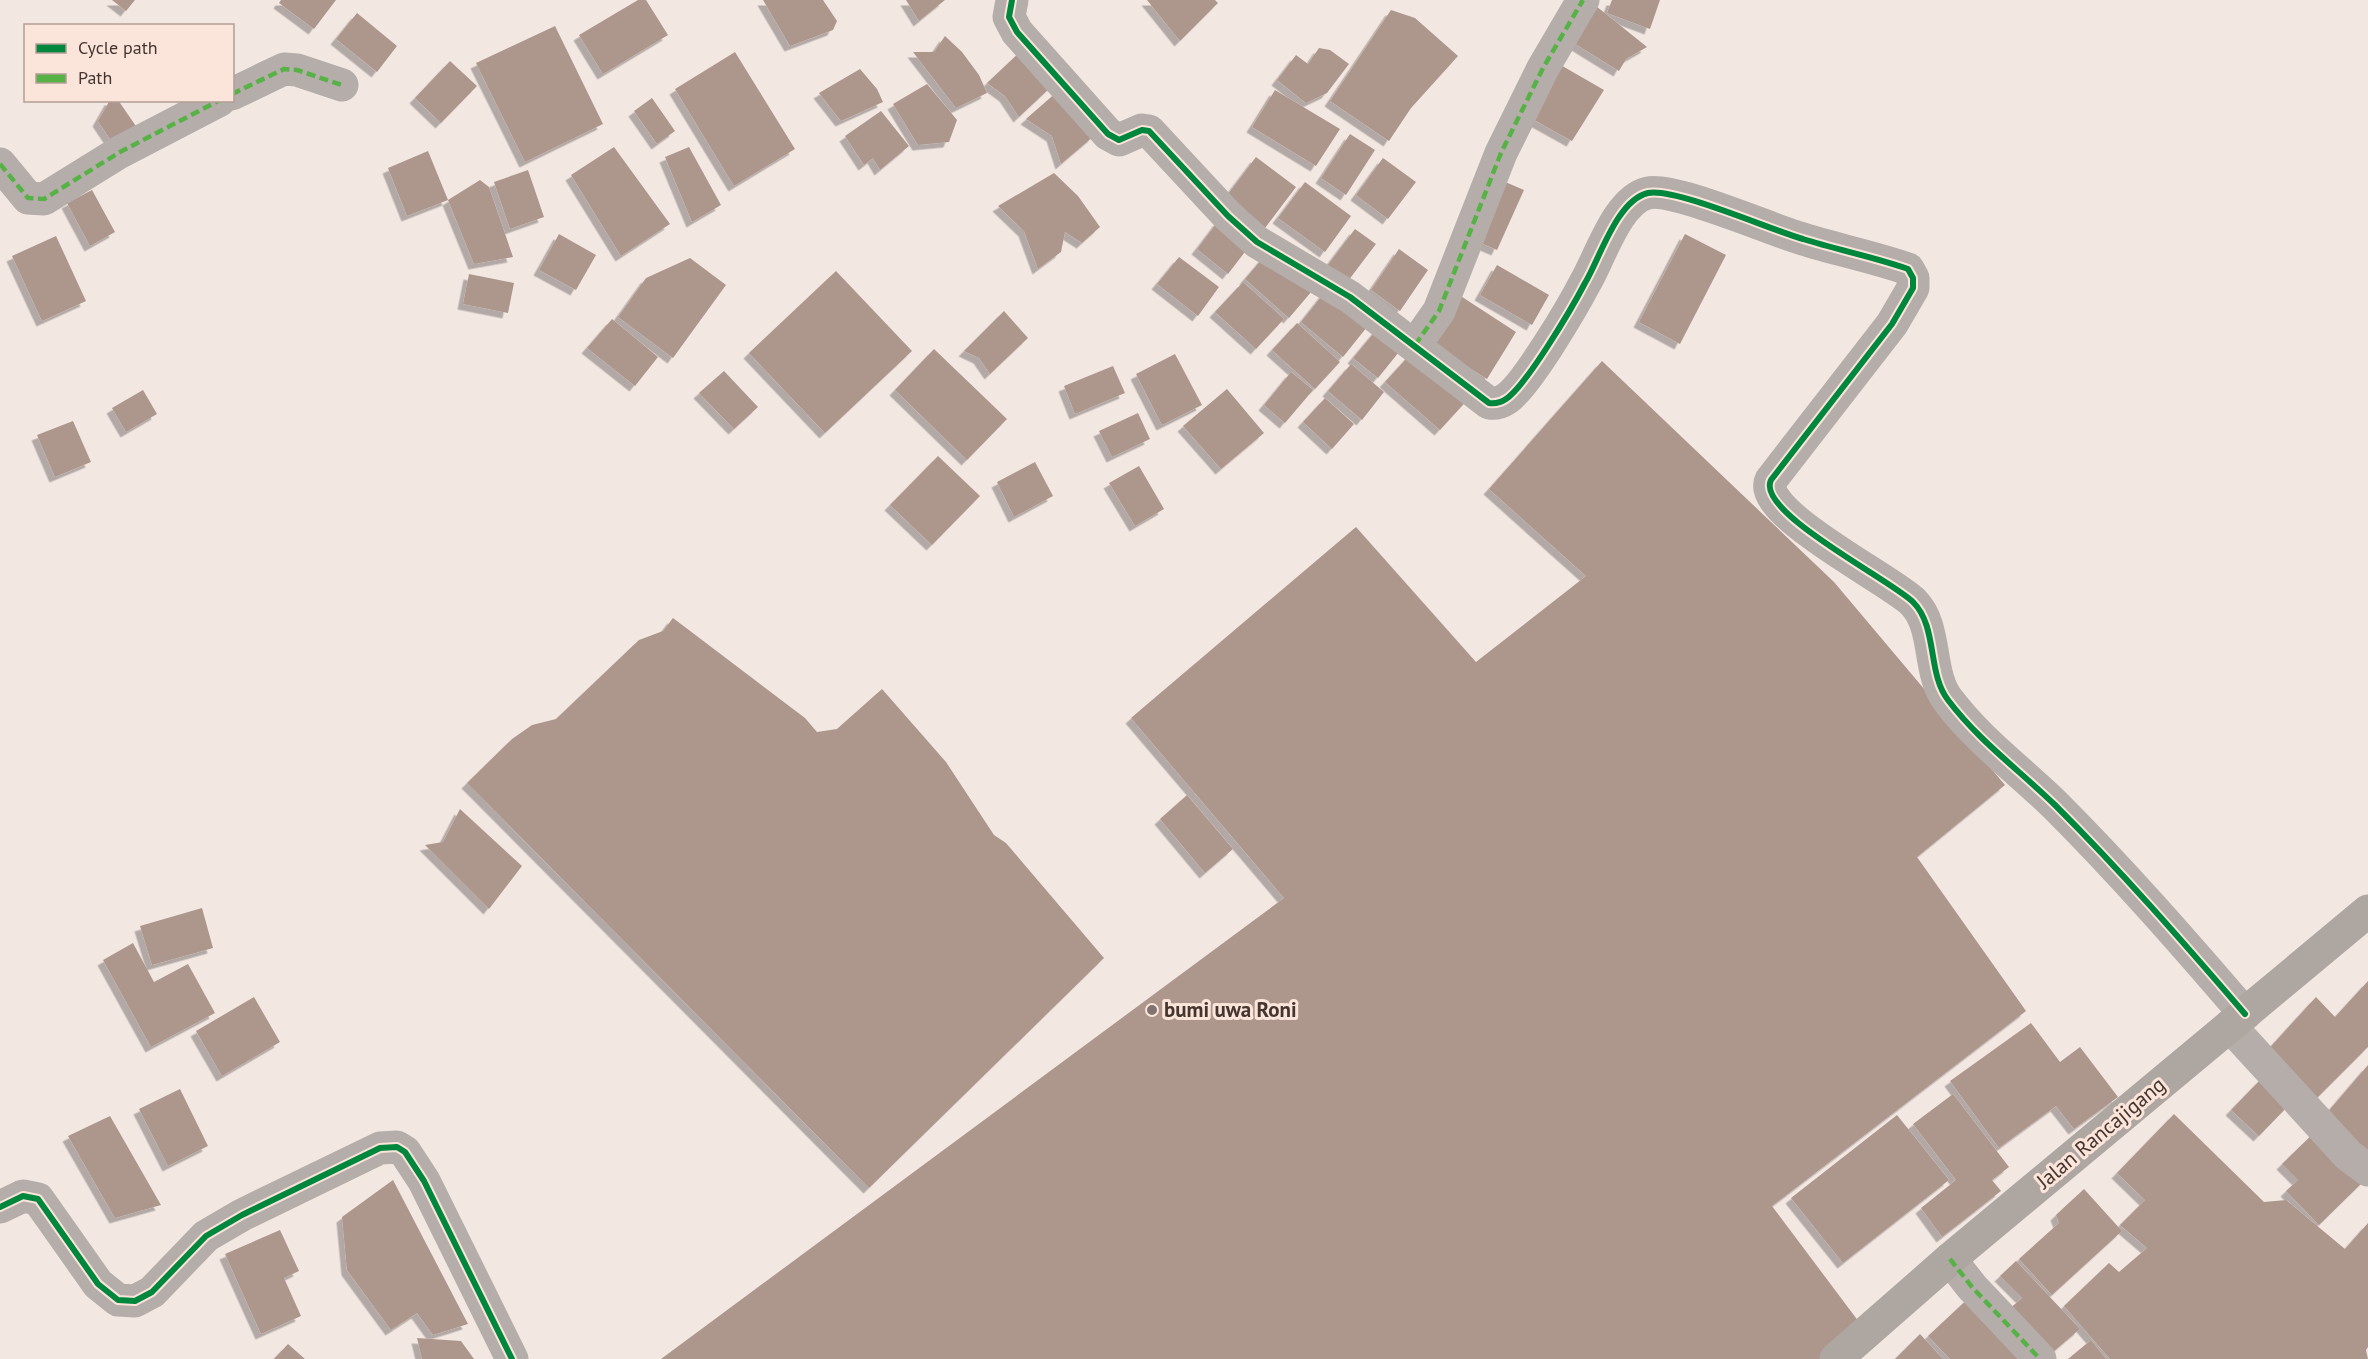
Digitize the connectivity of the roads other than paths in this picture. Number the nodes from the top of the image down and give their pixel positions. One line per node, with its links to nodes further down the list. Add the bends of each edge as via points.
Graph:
1 (1012, 0): 7 (street, via 1009,17 1017,32 1108,134 1119,140 1149,131 1257,242 1350,297)
2 (1583, 0): 7 (street, via 1501,153 1439,311)
3 (342, 85): 4 (street, via 284,69)
4 (234, 93)
5 (216, 102): 6 (street, via 120,152 44,199 28,198)
6 (0, 164)
7 (1415, 345): 9 (street, via 1489,403 1507,399 1528,375 1586,283 1617,220 1635,197 1650,192 1681,196 1803,239 1908,269 1913,288 1892,324 1771,480 1772,498 1791,518 1915,604 1946,698 1982,740 2054,805 2174,931)
8 (2368, 911): 9 (main road, Jalan Rancajigang)
9 (2237, 1020): 10 (street, via 2348,1155); 12 (main road, Jalan Rancajigang)
10 (2368, 1170)
11 (0, 1207): 13 (street, via 23,1197 38,1199 98,1284 118,1300 135,1301 152,1292 206,1236 380,1148 397,1147 405,1152 424,1181)
12 (1950, 1259): 14 (main road, Jalan Rancajigang); 15 (street)
13 (512, 1359)
14 (1836, 1359)
15 (2040, 1359)

